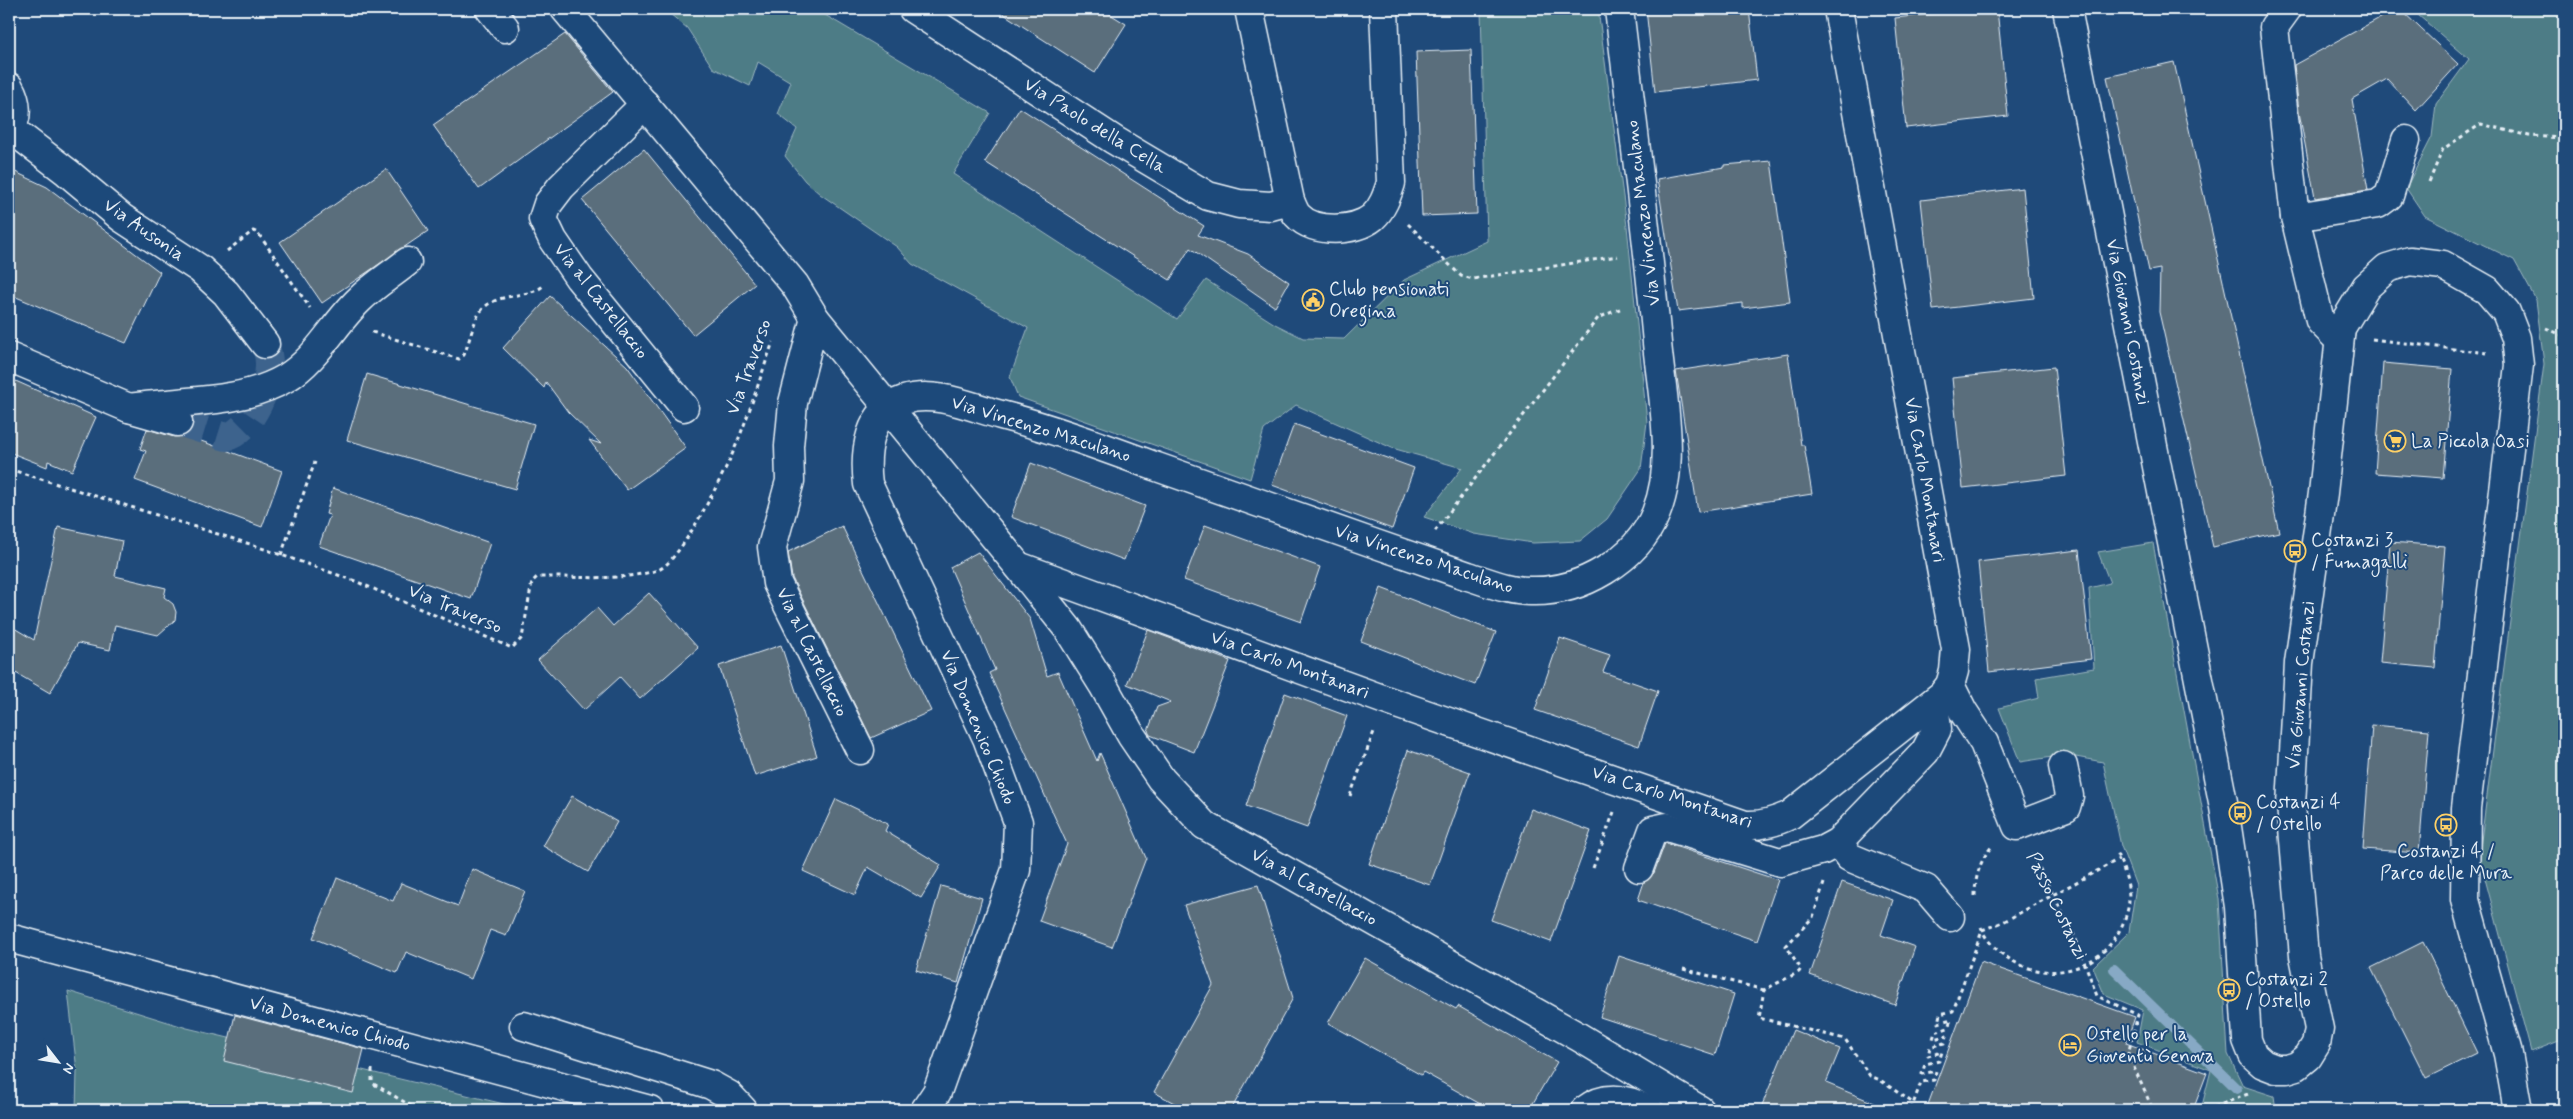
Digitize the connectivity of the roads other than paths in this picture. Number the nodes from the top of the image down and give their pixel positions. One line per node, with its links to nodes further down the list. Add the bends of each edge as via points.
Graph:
1 (565, 9): 10 (street)
2 (913, 9): 13 (street, Via Paolo della Cella, via 1114,140 1208,196 1239,204 1272,206)
3 (1249, 9): 13 (street)
4 (1384, 9): 13 (street, via 1391,161 1391,183 1385,201 1373,216 1358,225 1343,228 1311,223 1298,216)
5 (1619, 9): 22 (street, Via Vincenzo Maculano, via 1652,285 1666,454 1662,492 1656,514 1646,532 1616,563 1598,574 1552,590 1507,588 1041,426 936,397 913,398)
6 (1838, 9): 25 (street, Via Carlo Montanari, via 1956,649 1954,671)
7 (2066, 9): 17 (street, Via Giovanni Costanzi, via 2224,807 2240,907 2247,1040 2253,1055 2276,1070 2297,1066 2308,1057 2316,1044 2319,1029 2304,956 2291,805 2299,663 2322,493)
8 (2287, 9): 14 (street, via 2274,26)
9 (9, 87): 11 (street, Via Ausonia, via 16,110)
10 (645, 104): 16 (street, via 794,285); 20 (street, Via al Castellaccio, via 561,187 548,204 544,218 552,240 579,278)
11 (10, 130): 18 (street, Via Ausonia, via 122,218 200,269 226,293)
12 (2406, 140): 14 (street, via 2389,196 2378,204)
13 (1290, 201)
14 (2295, 217): 17 (street, via 2320,321)
15 (407, 262): 21 (street, via 359,300 309,360 286,378 268,386 215,399)
16 (815, 318): 22 (street); 26 (street, Via al Castellaccio, via 793,403 790,482 772,546 777,583)
17 (2338, 339): 39 (street, Via Giovanni Costanzi, via 2351,308 2366,287 2387,268 2410,261 2443,265 2487,290 2506,312 2516,338 2519,365 2466,808 2464,900 2508,1054)
18 (265, 344)
19 (9, 357): 21 (street)
20 (684, 407)
21 (128, 408): 23 (street)
22 (888, 408): 24 (street); 35 (street, Via Domenico Chiodo, via 874,425 867,444 868,484 987,738 1018,822 1016,870 937,1092)
23 (178, 422)
24 (1018, 566): 25 (street, Via Carlo Montanari, via 1385,700 1745,825 1768,824 1790,815); 38 (street, Via al Castellaccio, via 1068,629 1104,685 1131,736 1162,779 1204,825 1578,1037)
25 (1942, 694): 27 (street, via 1984,743 2017,826 2066,807 2070,796); 28 (street, via 1937,729 1925,752)
26 (860, 750)
27 (2063, 766)
28 (1838, 842): 29 (street, via 1823,850 1780,862 1667,827 1653,830); 30 (street, via 1849,858 1926,889)
29 (1639, 868)
30 (1950, 917)
31 (9, 938): 33 (street, Via Domenico Chiodo)
32 (524, 1026): 34 (street, via 710,1085 729,1095)
33 (650, 1110)
34 (743, 1110)
35 (925, 1110)
36 (1585, 1110): 37 (street, via 1600,1102 1626,1100)
37 (1649, 1110)
38 (1700, 1110)
39 (2518, 1110)

